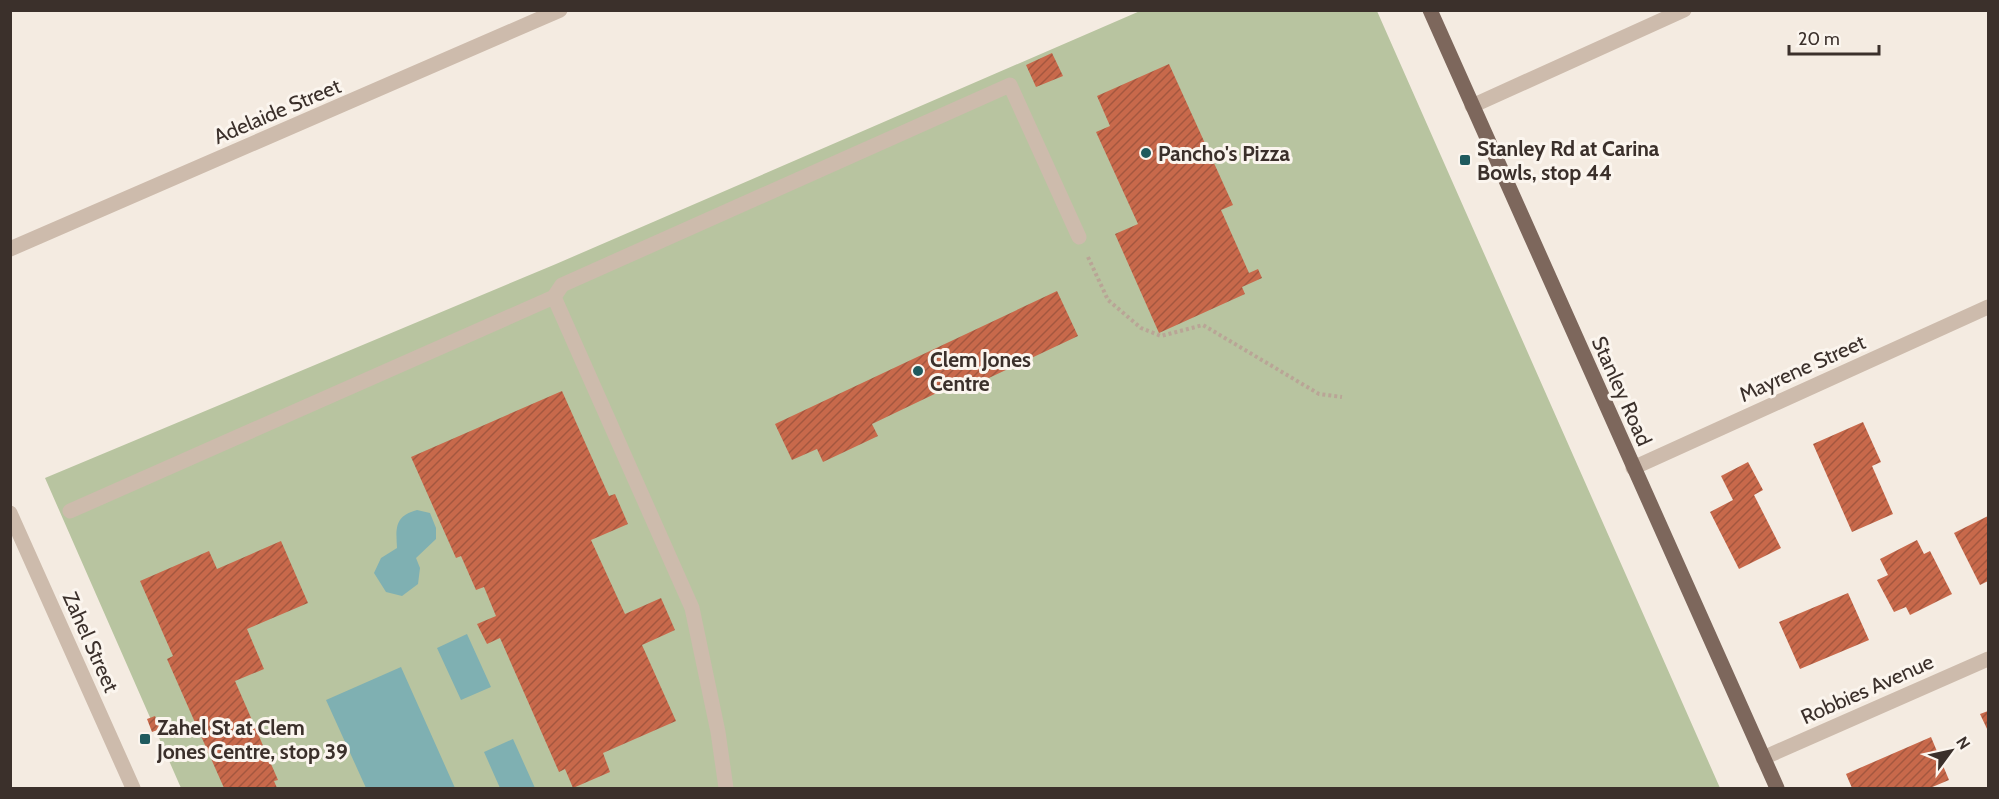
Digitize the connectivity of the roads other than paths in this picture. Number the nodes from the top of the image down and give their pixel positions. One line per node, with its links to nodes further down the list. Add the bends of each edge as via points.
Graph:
1 (560, 10): 6 (street, Adelaide Street)
2 (1430, 10): 4 (main road, Stanley Road)
3 (1684, 10): 4 (street)
4 (1472, 106): 9 (main road, Stanley Road)
5 (1079, 237): 7 (street, via 1010,85 562,285)
6 (10, 249)
7 (554, 297): 10 (street); 15 (street, via 692,608)
8 (1989, 307): 9 (street, Mayrene Street)
9 (1633, 468): 13 (main road, Stanley Road)
10 (70, 511)
11 (10, 513): 14 (street, Zahel Street)
12 (1989, 659): 13 (street, Robbies Avenue)
13 (1763, 758): 16 (main road, Stanley Road)
14 (133, 789)
15 (726, 789)
16 (1777, 789)

